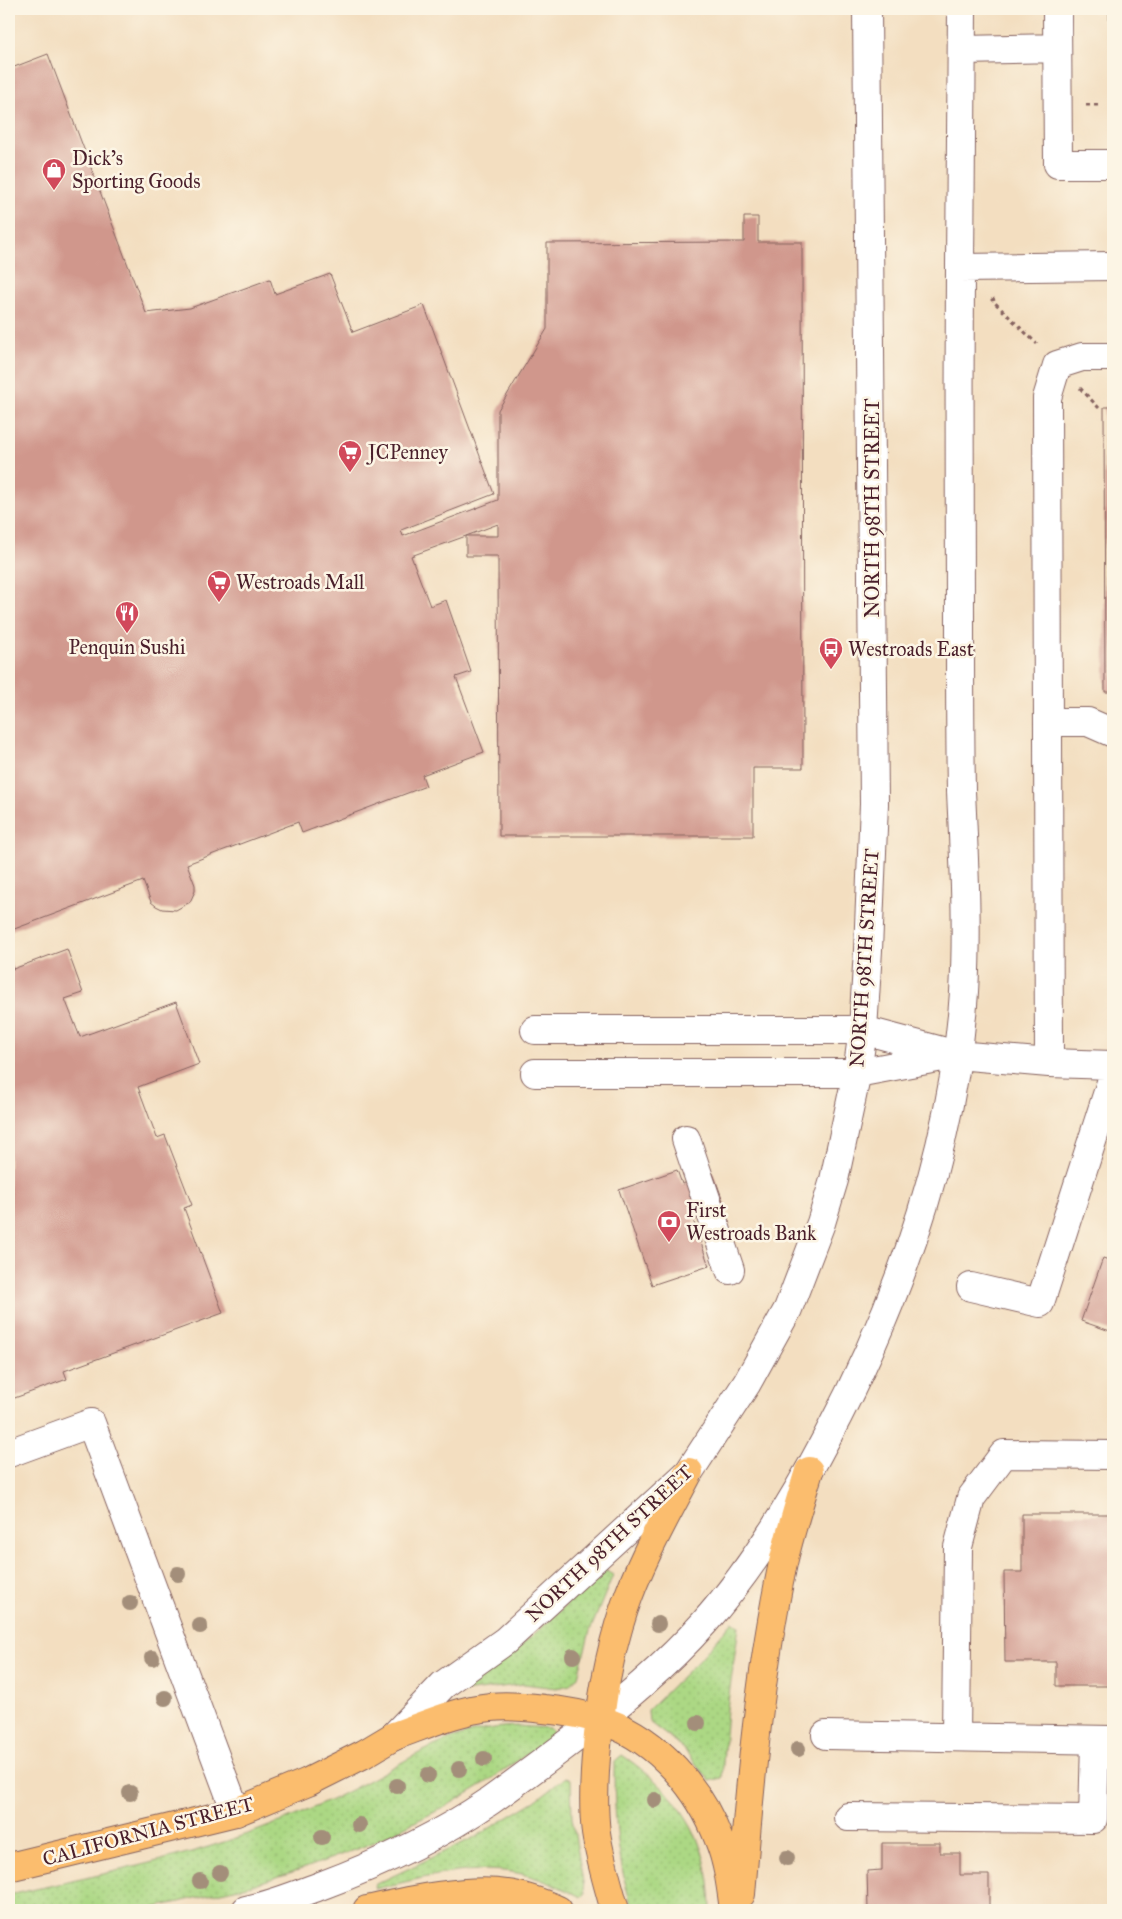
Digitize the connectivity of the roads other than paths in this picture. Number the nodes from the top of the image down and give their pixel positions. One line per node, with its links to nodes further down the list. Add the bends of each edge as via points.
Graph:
1 (867, 9): 13 (street, NORTH 98TH STREET, via 874,804)
2 (962, 9): 5 (street)
3 (1057, 9): 4 (street)
4 (1057, 48): 5 (street); 6 (street, via 1058,164)
5 (962, 50): 8 (street)
6 (1113, 164)
7 (1113, 266): 8 (street)
8 (960, 268): 14 (street, via 960,745 966,916 964,990)
9 (1113, 357): 10 (street, via 1082,357 1057,365 1047,398)
10 (1048, 722): 11 (street, via 1088,722); 15 (street)
11 (1113, 733)
12 (535, 1030): 13 (street)
13 (863, 1030): 14 (street); 18 (street, NORTH 98TH STREET)
14 (957, 1054): 15 (street); 18 (street); 25 (street, via 945,1122 916,1231 880,1329)
15 (1049, 1063): 16 (street)
16 (1113, 1066)
17 (535, 1073): 18 (street)
18 (857, 1073): 26 (street, NORTH 98TH STREET, via 841,1153 826,1206 788,1309 747,1383)
19 (1113, 1076): 22 (street, via 1040,1303)
20 (686, 1139): 21 (street)
21 (730, 1270)
22 (971, 1287)
23 (9, 1453): 32 (street, via 91,1423)
24 (1113, 1455): 30 (street, via 1004,1454 971,1498 958,1547)
25 (809, 1471): 27 (street, via 744,1574 703,1624); 40 (main road, via 784,1561 772,1621 760,1700)
26 (688, 1472): 27 (main road, via 648,1551 625,1608 610,1661); 29 (street, NORTH 98TH STREET, via 505,1642 443,1685)
27 (600, 1720): 29 (main road, CALIFORNIA STREET, via 565,1711 520,1706 491,1707 464,1712); 35 (street, via 486,1804 418,1844 354,1873); 38 (main road, via 594,1790 596,1832); 39 (main road, CALIFORNIA STREET, via 629,1734 663,1757 689,1785 722,1848)
28 (826, 1735): 30 (street)
29 (394, 1736): 32 (main road, CALIFORNIA STREET, via 308,1782)
30 (956, 1737): 31 (street)
31 (1104, 1740): 33 (street, via 1093,1819)
32 (236, 1812): 34 (main road, CALIFORNIA STREET)
33 (848, 1817)
34 (9, 1867)
35 (246, 1910)
36 (367, 1910): 37 (main road, via 467,1892 507,1893)
37 (558, 1910)
38 (615, 1910)
39 (734, 1910)
40 (740, 1910)

